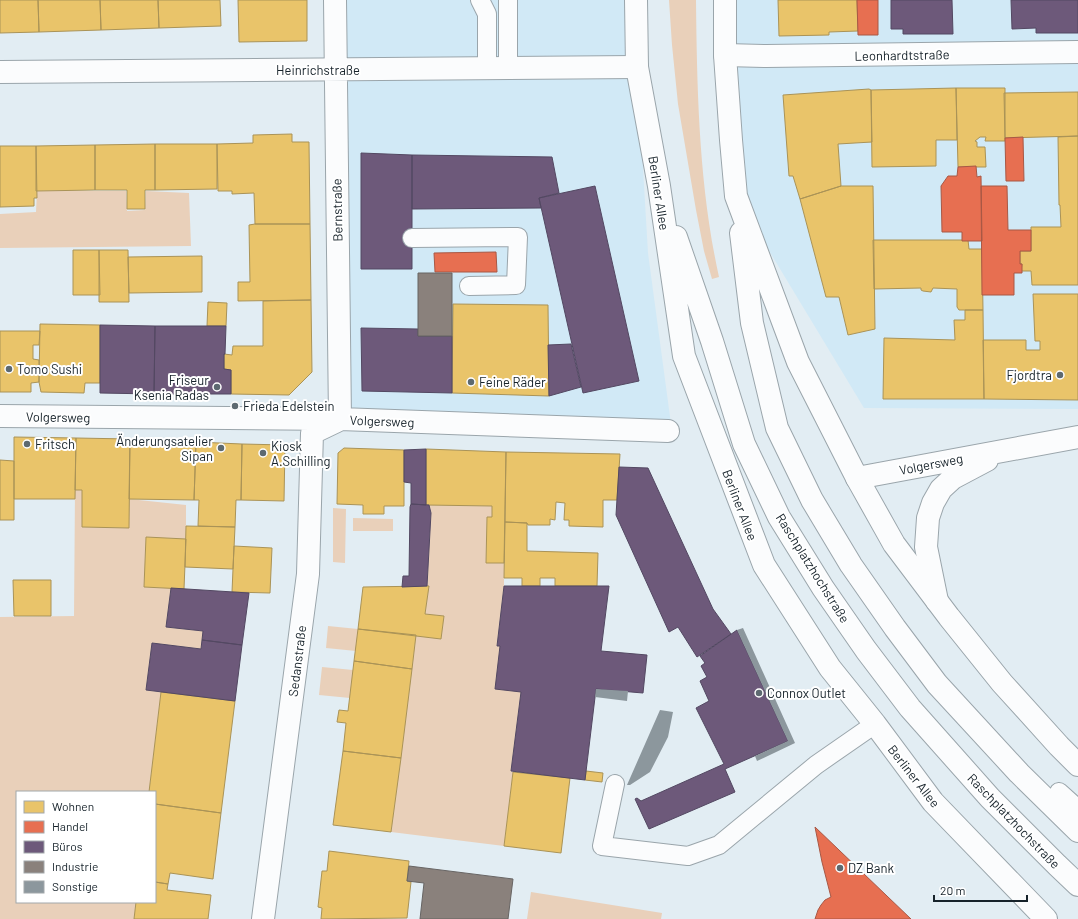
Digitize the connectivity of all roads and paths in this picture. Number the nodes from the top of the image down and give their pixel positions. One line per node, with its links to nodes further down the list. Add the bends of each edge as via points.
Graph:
1 (335, 0): 10 (main road, Bernstraße)
2 (480, 0): 9 (lane, via 487,14)
3 (508, 0): 9 (lane)
4 (636, 0): 8 (main road, Berliner Allee)
5 (725, 0): 7 (main road)
6 (1078, 52): 7 (main road, Leonhardtstraße)
7 (726, 55): 13 (main road)
8 (636, 67): 9 (main road, Heinrichstraße); 12 (main road, Berliner Allee)
9 (498, 68): 10 (main road, Heinrichstraße)
10 (336, 70): 11 (main road, Heinrichstraße); 17 (main road, Bernstraße)
11 (0, 72)
12 (659, 186): 23 (main road, Berliner Allee, via 684,356 764,565 830,668); 29 (main road, Raschplatzhochstraße, via 744,444 779,517 823,588 910,708 990,798)
13 (736, 196): 21 (main road, via 798,362); 28 (main road, via 752,323 777,428 812,500 852,565 937,684 1019,773)
14 (412, 238): 15 (lane, via 518,236 516,285)
15 (469, 286)
16 (0, 416): 17 (main road, Volgersweg)
17 (340, 420): 18 (main road, Volgersweg); 30 (main road, Sedanstraße, via 312,433 308,574)
18 (668, 431)
19 (1078, 437): 20 (main road, Volgersweg)
20 (1004, 450): 21 (main road, Volgersweg); 22 (main road, Volgersweg, via 953,478 941,489 933,503 928,518 926,547)
21 (857, 478): 22 (main road, via 894,544)
22 (937, 601): 24 (main road, via 1002,683)
23 (875, 724): 25 (lane, via 816,765 719,845 688,856 602,846); 31 (main road, Berliner Allee, via 933,802)
24 (1078, 765)
25 (615, 784)
26 (1059, 792): 27 (lane)
27 (1078, 809)
28 (1078, 831)
29 (1078, 884)
30 (263, 919)
31 (1046, 919)

